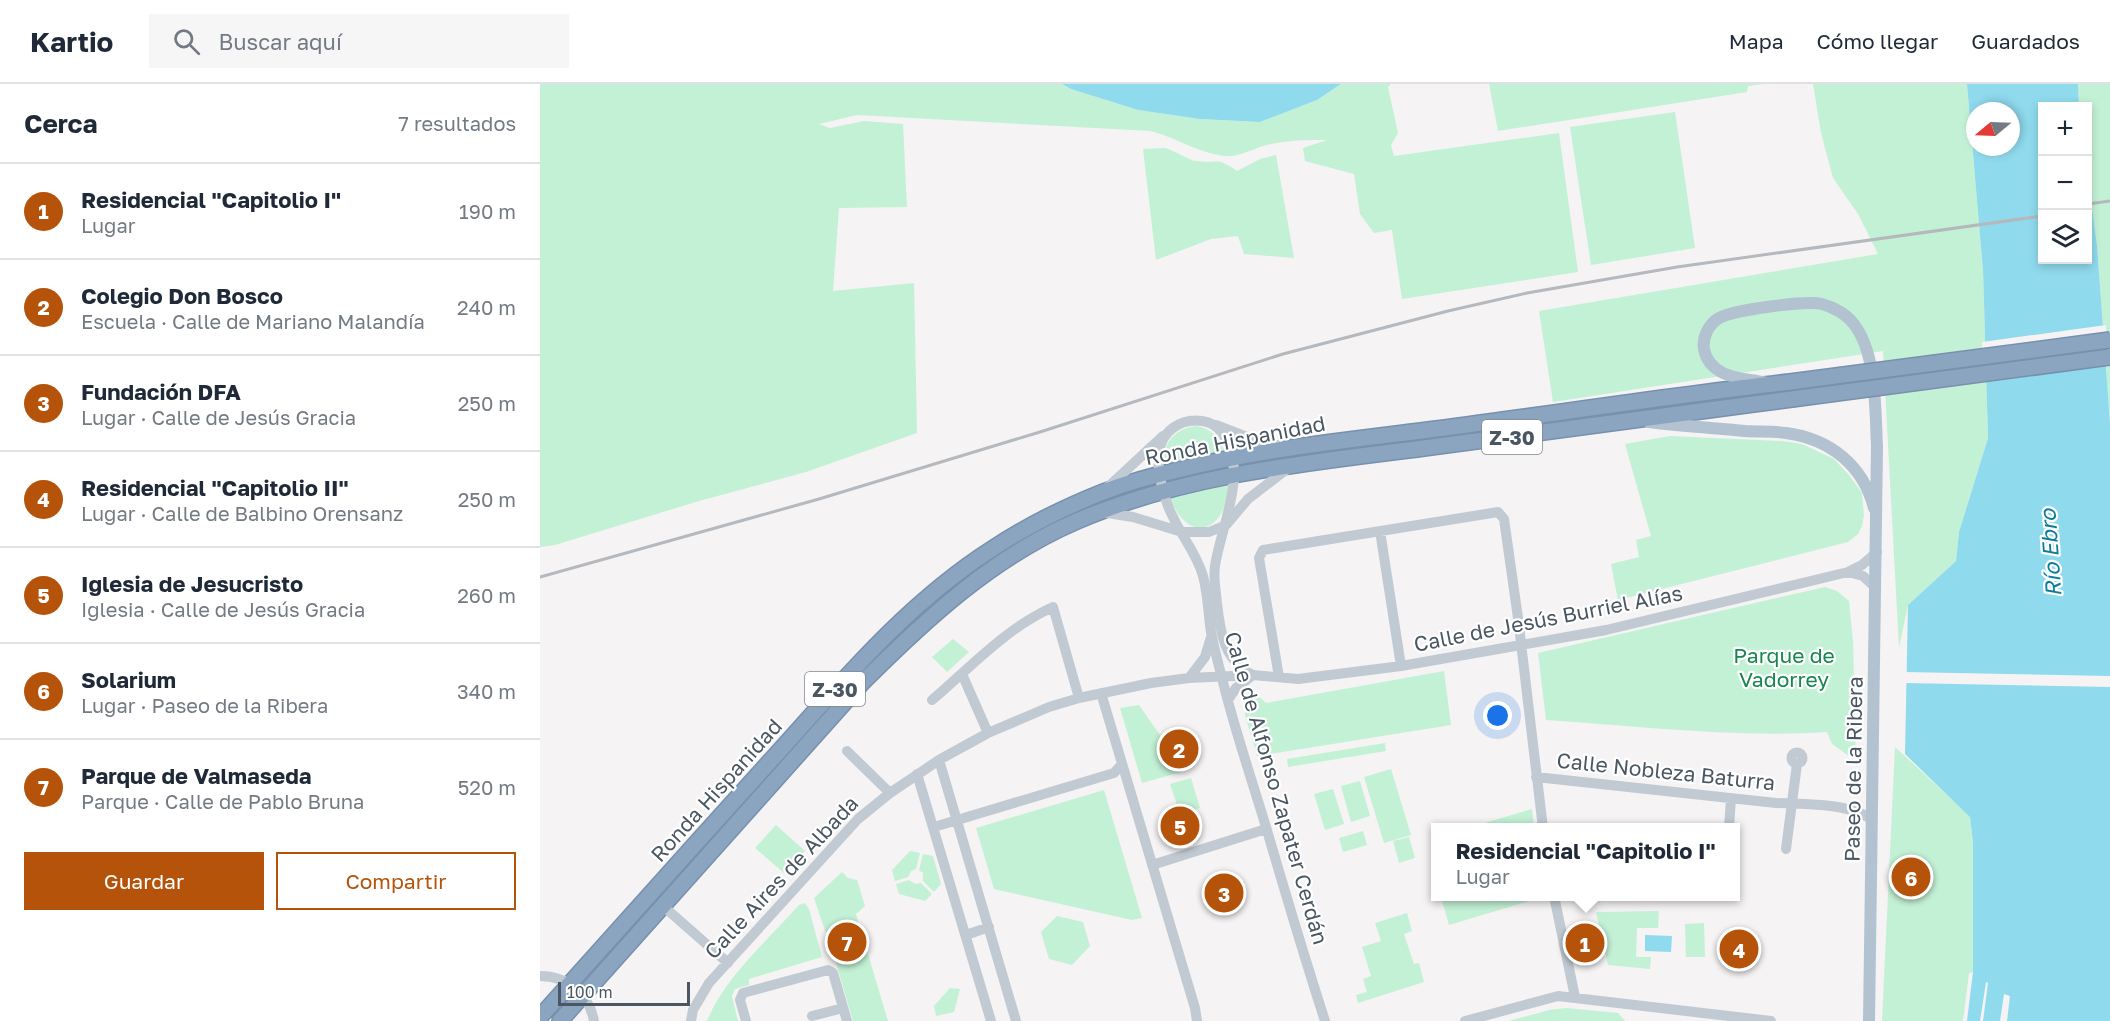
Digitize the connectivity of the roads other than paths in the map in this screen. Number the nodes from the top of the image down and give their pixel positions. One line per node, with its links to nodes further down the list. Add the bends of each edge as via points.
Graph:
1 (2110, 340): 3 (highway, Ronda Hispanidad / Z-30, bridge)
2 (2110, 357): 4 (highway, Ronda Hispanidad / Z-30, bridge)
3 (1771, 384): 7 (highway, Ronda Hispanidad / Z-30); 15 (main road, Paseo de la Ribera, via 1729,375 1711,364 1704,345 1714,322 1736,313 1809,303 1830,307 1852,321 1864,341 1872,380)
4 (1634, 419): 9 (highway, Ronda Hispanidad / Z-30); 15 (main road, via 1692,428 1783,432 1817,440 1838,452 1859,473)
5 (1215, 425): 6 (street, via 1189,421); 7 (street); 8 (street, via 1226,438)
6 (1166, 434): 10 (street, Calle de Alfonso Zapater Cerdán, via 1159,455); 13 (street)
7 (1290, 449): 8 (highway, Ronda Hispanidad / Z-30)
8 (1232, 458): 10 (highway, Ronda Hispanidad / Z-30); 11 (street)
9 (1291, 466): 11 (highway, Ronda Hispanidad / Z-30); 16 (street, via 1248,499)
10 (1161, 474): 12 (street, Calle de Alfonso Zapater Cerdán); 13 (highway, Ronda Hispanidad / Z-30)
11 (1233, 476): 12 (highway, Ronda Hispanidad / Z-30); 16 (street)
12 (1164, 490): 14 (highway, Ronda Hispanidad / Z-30); 18 (street, Calle de Alfonso Zapater Cerdán, via 1173,519)
13 (1104, 491): 60 (highway, Ronda Hispanidad / Z-30, via 1042,519 990,550 907,614)
14 (1101, 512): 18 (street); 55 (highway, Ronda Hispanidad / Z-30, via 1075,521 1009,557 915,630 862,683)
15 (1877, 517): 19 (main road, Paseo de la Ribera)
16 (1226, 525): 18 (street, via 1202,533); 26 (street, via 1216,557 1220,630 1225,646 1244,671)
17 (1380, 531): 23 (street, via 1498,513 1504,519); 24 (street); 28 (street, via 1263,550 1259,558)
18 (1182, 532): 22 (street, Calle de Alfonso Zapater Cerdán, via 1203,574)
19 (1877, 552): 20 (street, Calle de Jesús Burriel Alías); 21 (main road, Paseo de la Ribera)
20 (1848, 572): 21 (street, via 1863,576); 23 (street, Calle de Jesús Burriel Alías, via 1606,630)
21 (1875, 587): 43 (main road, Paseo de la Ribera)
22 (1212, 634): 27 (street, Calle de Alfonso Zapater Cerdán); 29 (street, via 1205,657)
23 (1521, 645): 24 (street, Calle de Jesús Burriel Alías); 40 (street)
24 (1401, 666): 28 (street, Calle de Jesús Burriel Alías, via 1298,679)
25 (962, 674): 31 (street, via 1005,636 1053,607); 32 (street); 34 (street)
26 (1253, 675): 27 (street, Calle de Jesús Burriel Alías); 28 (street, Calle de Jesús Burriel Alías); 33 (street)
27 (1221, 676): 29 (street, Calle Aires de Albada); 33 (street, Calle de Alfonso Zapater Cerdán)
28 (1279, 677)
29 (1189, 678): 30 (street, Calle Aires de Albada)
30 (1101, 693): 31 (street, Calle Aires de Albada); 37 (street)
31 (1079, 698): 34 (street, Calle Aires de Albada)
32 (932, 700)
33 (1228, 700): 51 (street, Calle de Alfonso Zapater Cerdán)
34 (988, 733): 36 (street, Calle Aires de Albada)
35 (847, 751): 41 (street)
36 (939, 760): 39 (street, Calle Aires de Albada); 47 (street)
37 (1122, 764): 47 (street, via 1114,772); 53 (street)
38 (1797, 764): 44 (street, Calle Nobleza Baturra)
39 (917, 774): 41 (street, Calle Aires de Albada); 50 (street)
40 (1536, 777): 42 (street, Calle Nobleza Baturra); 48 (street)
41 (890, 793): 58 (street, Calle Aires de Albada, via 858,819)
42 (1731, 798): 44 (street, Calle Nobleza Baturra); 49 (street)
43 (1872, 803): 45 (street); 46 (main road, Paseo de la Ribera)
44 (1792, 804): 45 (street, Calle Nobleza Baturra); 52 (street, Calle Nobleza Baturra)
45 (1859, 811): 46 (street, Calle Nobleza Baturra)
46 (1872, 820): 77 (main road, Paseo de la Ribera)
47 (957, 821): 50 (street); 56 (street)
48 (1542, 823)
49 (1729, 823)
50 (934, 827): 57 (street)
51 (1266, 829): 53 (street); 74 (street, Calle de Alfonso Zapater Cerdán)
52 (1786, 849)
53 (1152, 865): 73 (street)
54 (1555, 901): 62 (street)
55 (663, 906): 58 (street); 61 (highway, Ronda Hispanidad / Z-30)
56 (989, 927): 57 (street); 72 (street)
57 (966, 934): 71 (street)
58 (728, 963): 68 (street, Calle Aires de Albada, via 710,983)
59 (540, 976): 60 (street)
60 (570, 984): 61 (street); 65 (highway, Ronda Hispanidad / Z-30)
61 (583, 996): 66 (highway, Ronda Hispanidad / Z-30); 67 (street)
62 (1575, 997): 75 (street, via 1558,996); 76 (street)
63 (843, 1008): 64 (street); 69 (street, via 833,973 828,970 743,993 740,1000); 70 (street)
64 (812, 1016)
65 (540, 1017)
66 (560, 1021)
67 (594, 1021)
68 (690, 1021)
69 (746, 1021)
70 (847, 1021)
71 (991, 1021)
72 (1016, 1021)
73 (1197, 1021)
74 (1325, 1021)
75 (1465, 1021)
76 (1771, 1021)
77 (1869, 1021)

